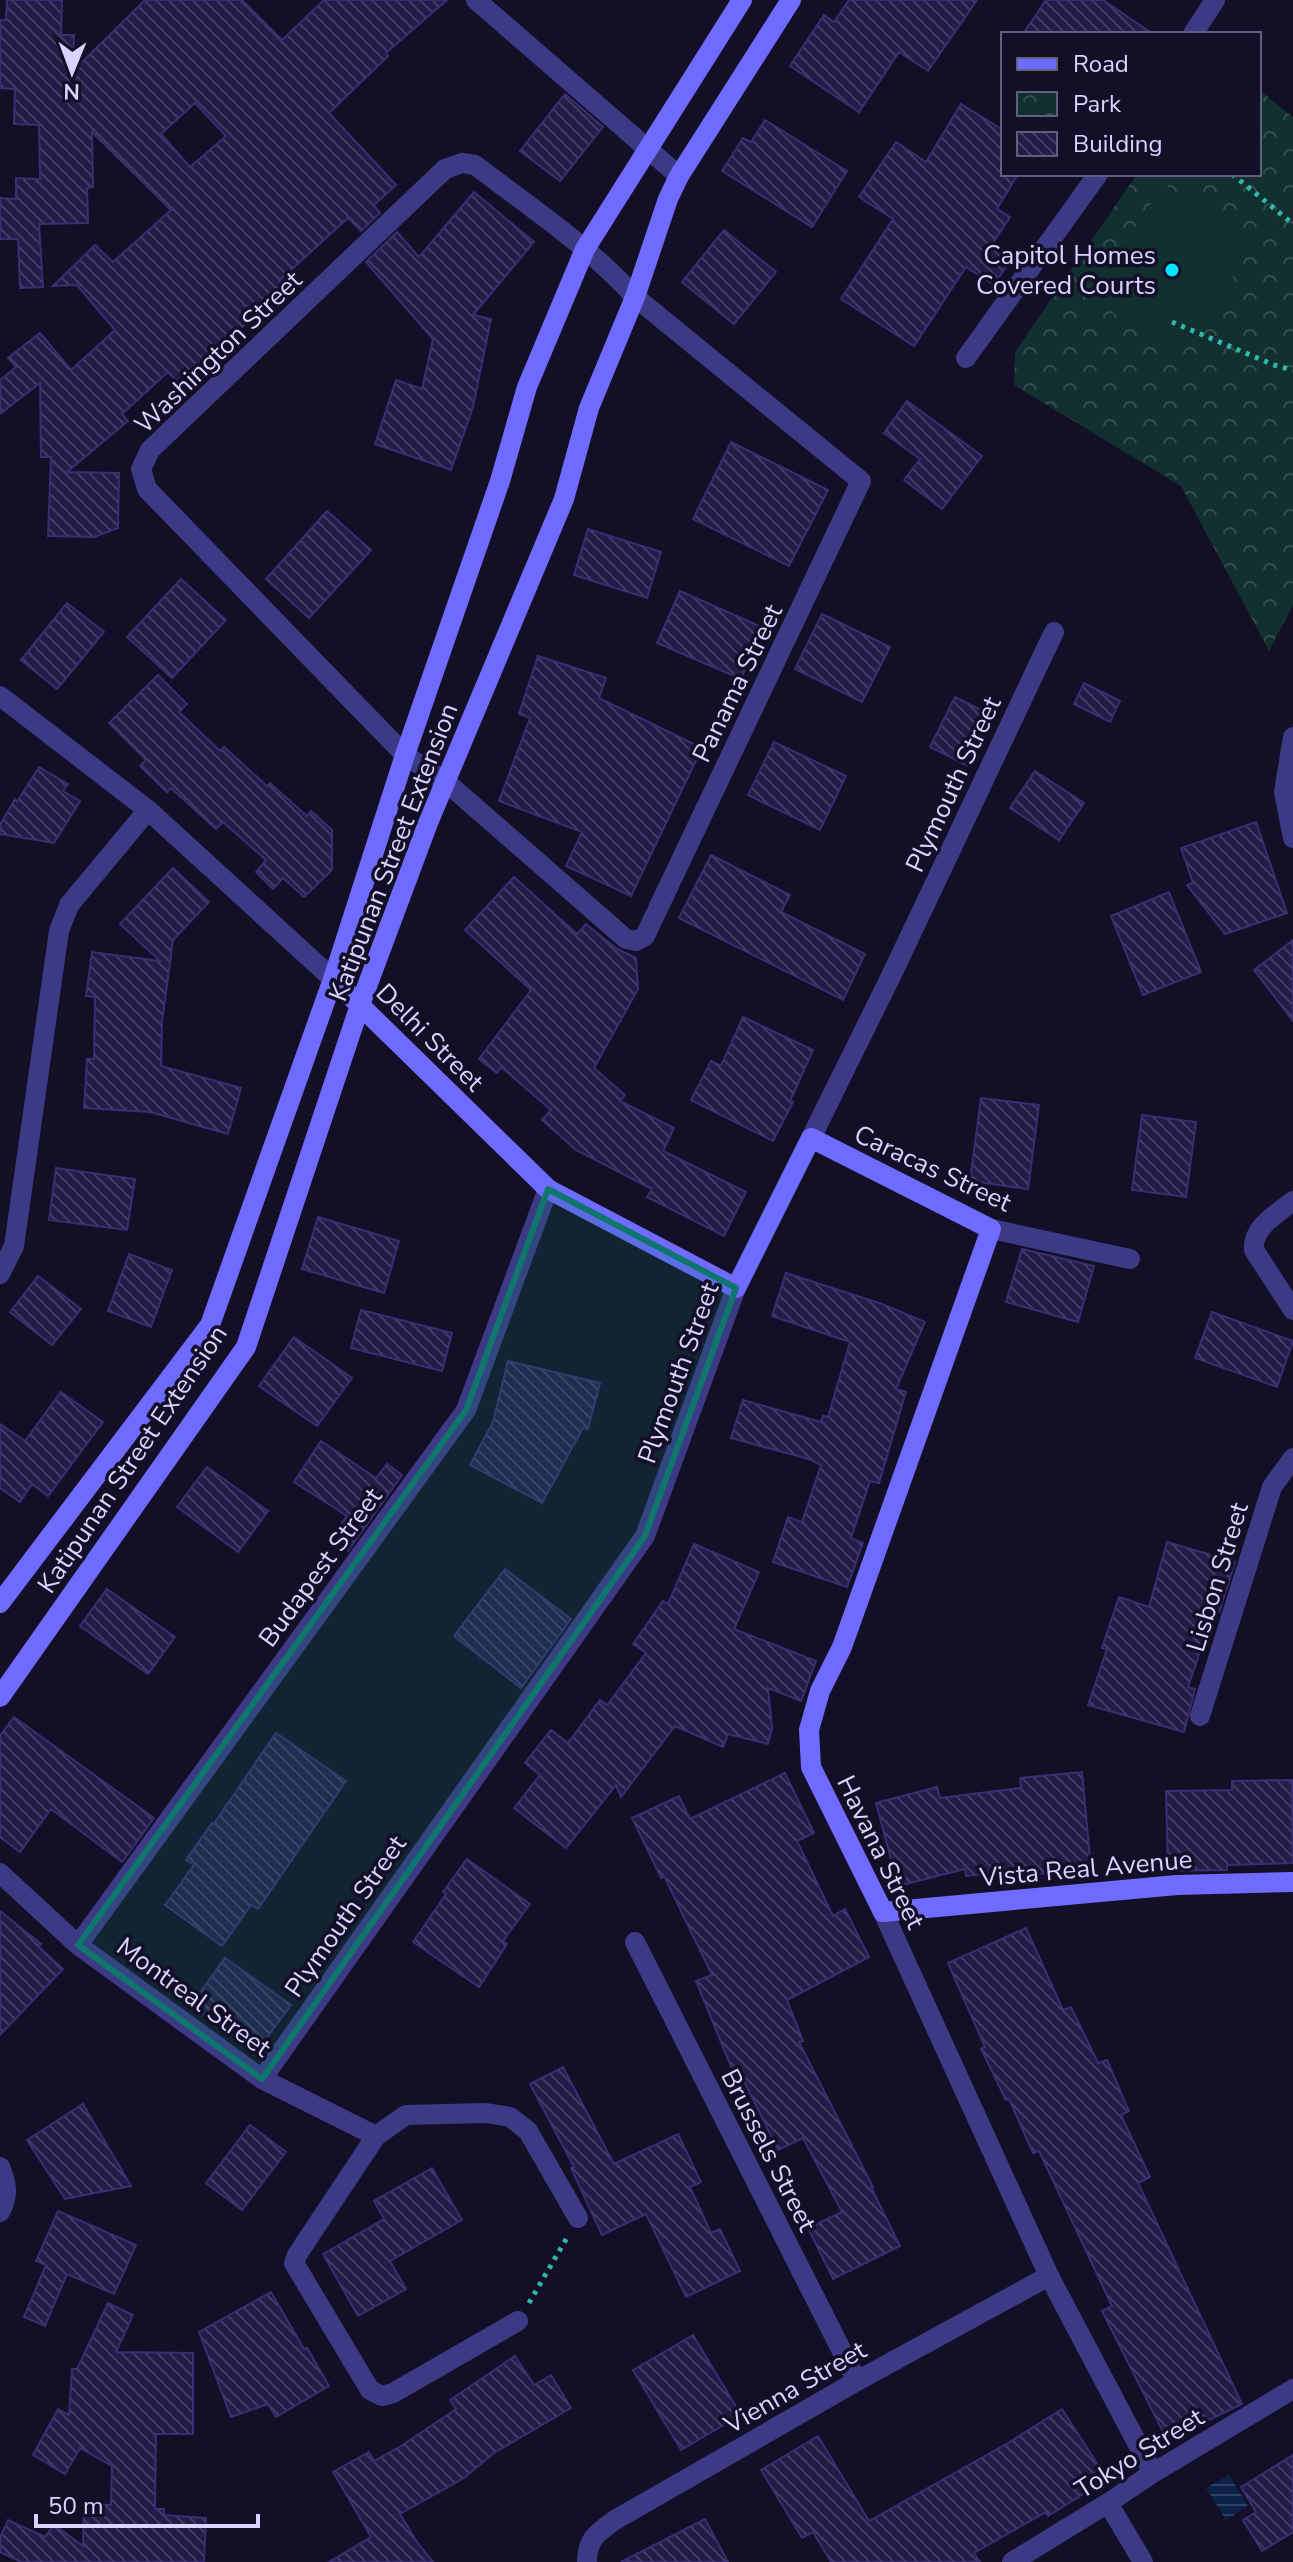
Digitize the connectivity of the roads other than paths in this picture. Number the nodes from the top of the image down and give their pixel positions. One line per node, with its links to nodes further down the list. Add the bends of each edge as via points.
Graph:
1 (476, 0): 6 (street)
2 (742, 0): 6 (street, Katipunan Street Extension)
3 (791, 0): 7 (street, Katipunan Street Extension)
4 (1215, 0): 5 (street)
5 (1194, 32)
6 (646, 149): 7 (street); 9 (street, Katipunan Street Extension)
7 (679, 176): 10 (street, Katipunan Street Extension)
8 (1097, 176): 11 (street)
9 (585, 249): 10 (street, Washington Street); 15 (street, Katipunan Street Extension, via 527,387); 15 (street, Washington Street, via 475,165 445,169 150,450 141,469 147,489)
10 (635, 297): 16 (street, Katipunan Street Extension, via 589,408 564,499); 16 (street, Panama Street, via 858,477 861,485 645,936 626,939)
11 (966, 358)
12 (1054, 632): 21 (street, Plymouth Street)
13 (0, 696): 17 (street, Delhi Street)
14 (1293, 737): 18 (street, via 1284,792)
15 (405, 755): 16 (street, Washington Street); 19 (street, Katipunan Street Extension)
16 (446, 782): 20 (street, Katipunan Street Extension)
17 (148, 810): 19 (street, Delhi Street); 26 (street, via 69,905 59,931 14,1246)
18 (1293, 838)
19 (333, 979): 20 (street, Delhi Street); 30 (street, Katipunan Street Extension, via 210,1325)
20 (360, 1005): 22 (street, Delhi Street); 31 (street, Katipunan Street Extension, via 246,1347)
21 (811, 1138): 24 (street, Caracas Street); 27 (street, Plymouth Street)
22 (548, 1189): 27 (street, Delhi Street); 37 (street, Budapest Street, via 466,1410)
23 (1293, 1201): 28 (street, via 1257,1232 1254,1241 1254,1250)
24 (991, 1229): 25 (street, Caracas Street); 35 (street, Havana Street, via 809,1730 811,1767)
25 (1130, 1259)
26 (0, 1274)
27 (736, 1288): 38 (street, Plymouth Street, via 645,1536)
28 (1293, 1310)
29 (1293, 1458): 32 (street, Lisbon Street, via 1272,1487)
30 (0, 1603)
31 (0, 1697)
32 (1200, 1716)
33 (0, 1873): 37 (street, Montreal Street)
34 (1293, 1882): 35 (street, Vista Real Avenue, via 1177,1885)
35 (883, 1912): 43 (street, Havana Street)
36 (635, 1942): 45 (street, Brussels Street)
37 (78, 1945): 38 (street, Montreal Street)
38 (262, 2079): 39 (street, Montreal Street)
39 (376, 2136): 42 (street, via 406,2115 510,2117 528,2131); 44 (street, via 294,2263 370,2390 382,2396 393,2393)
40 (0, 2167): 41 (street, via 7,2185)
41 (0, 2212)
42 (578, 2218)
43 (1049, 2276): 45 (street, Vienna Street); 47 (street, Havana Street)
44 (518, 2321)
45 (857, 2381): 49 (street, Vienna Street, via 615,2520 587,2548)
46 (1293, 2389): 47 (street, Tokyo Street)
47 (1153, 2473): 48 (street, Tokyo Street)
48 (1108, 2503): 50 (street, Tokyo Street); 51 (street)
49 (587, 2562)
50 (1012, 2562)
51 (1143, 2562)

